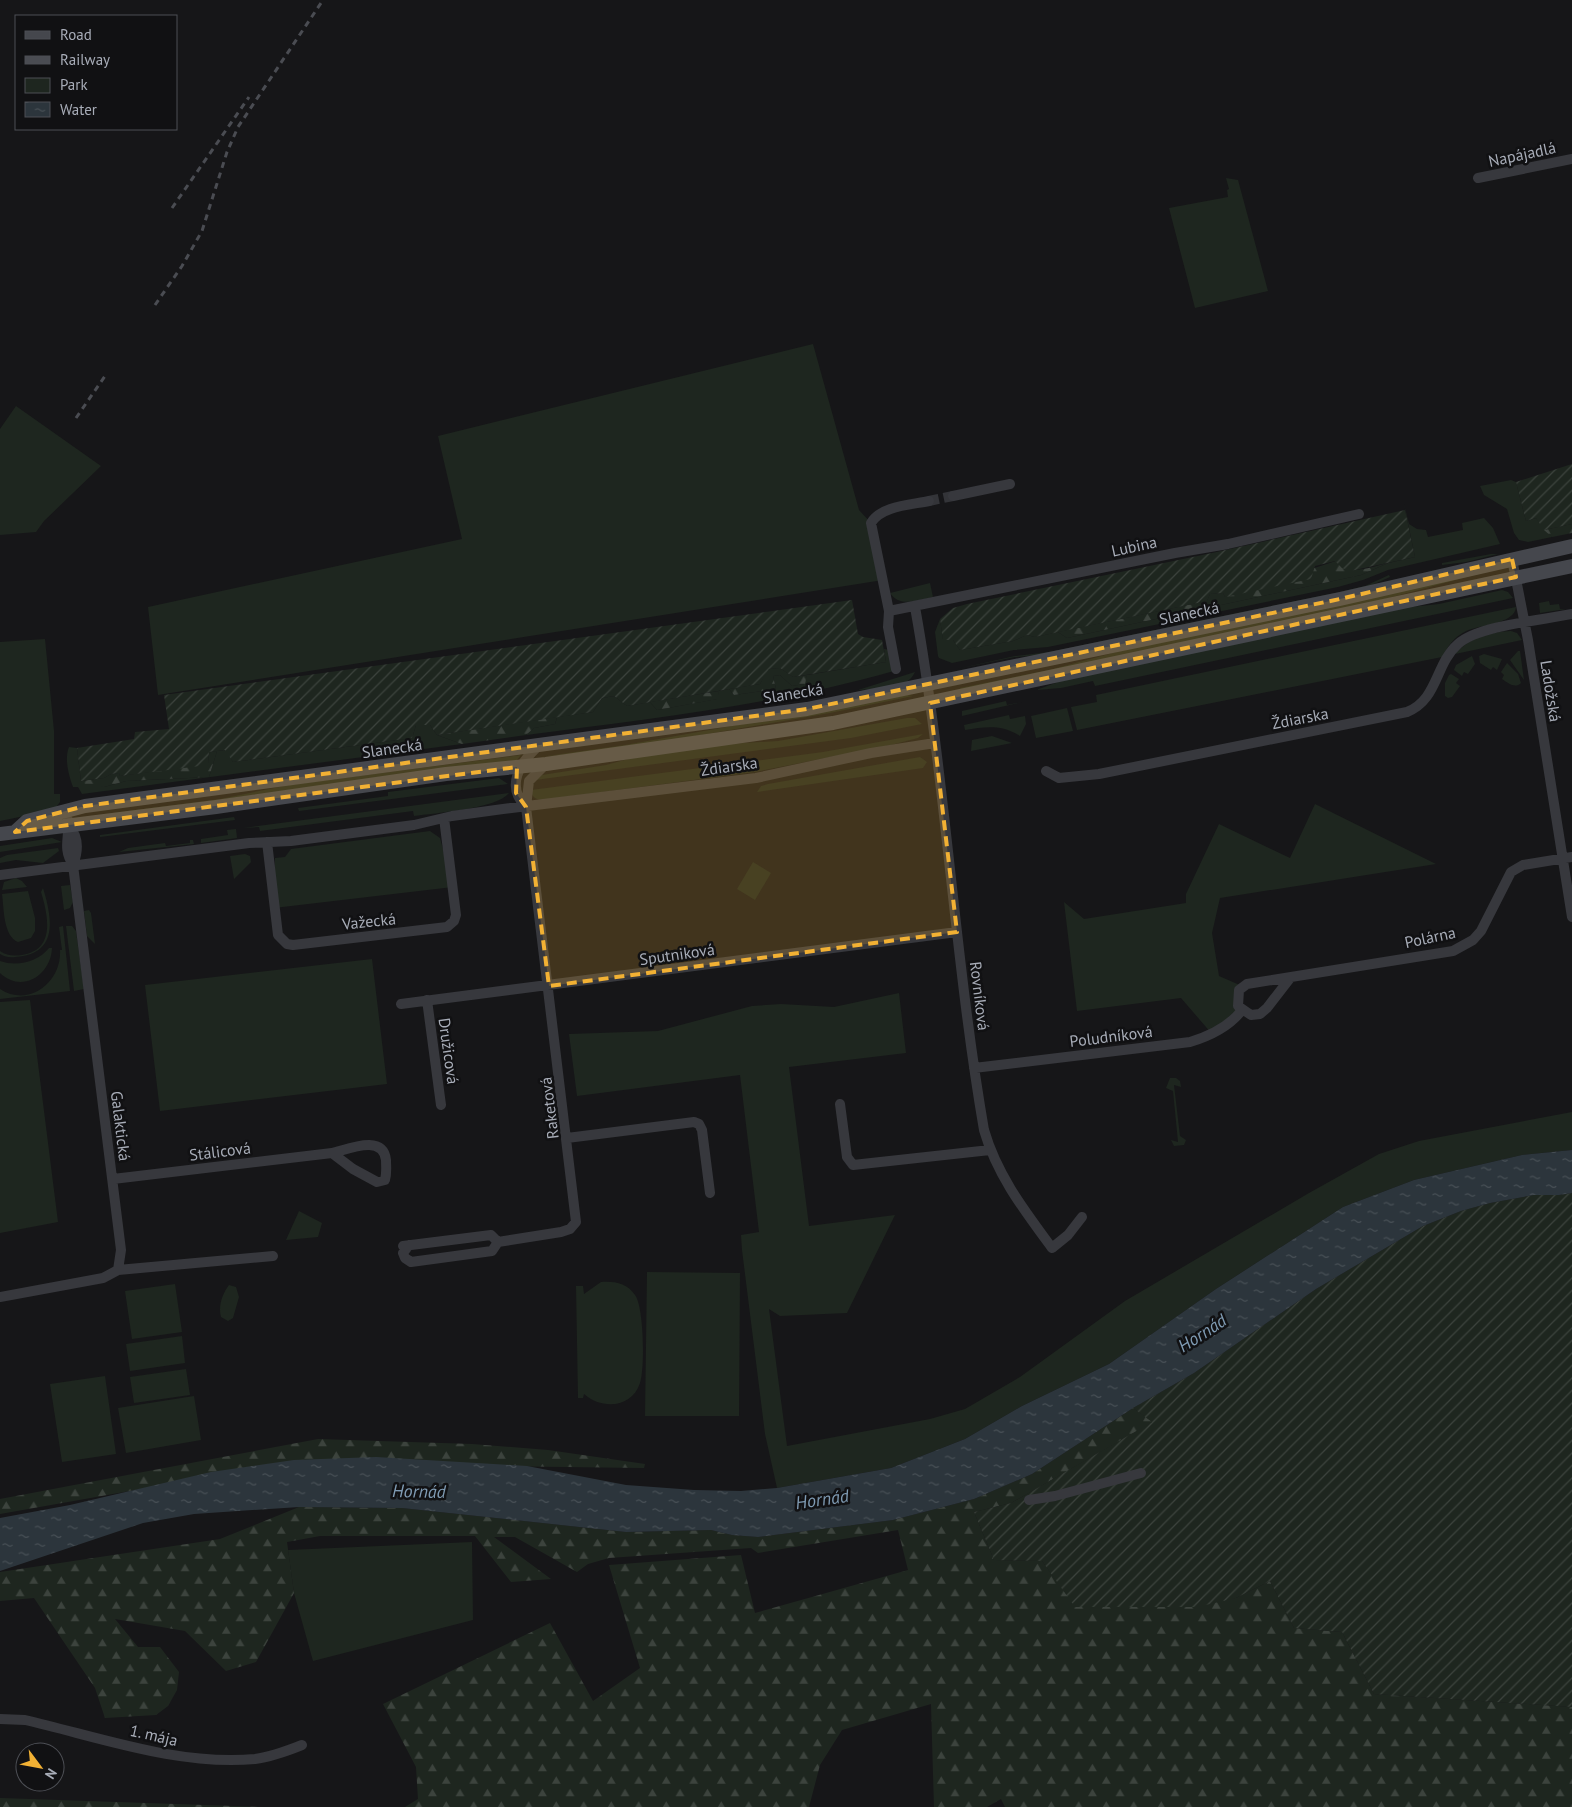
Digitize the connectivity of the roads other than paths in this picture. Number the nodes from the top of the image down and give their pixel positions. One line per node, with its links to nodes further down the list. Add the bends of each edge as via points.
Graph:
1 (1572, 159): 2 (street, Napájadlá)
2 (1478, 178)
3 (1010, 484): 4 (street)
4 (952, 496)
5 (929, 501): 12 (street, via 884,511 871,523)
6 (1359, 514): 11 (street, Lubina, via 1228,544)
7 (1572, 546): 8 (main road, Slanecká)
8 (1512, 559): 10 (street, Ladožská); 16 (main road, Slanecká, via 1340,599)
9 (1572, 566): 10 (main road, Slanecká)
10 (1516, 577): 14 (street, Ladožská); 17 (main road, Slanecká)
11 (915, 607): 12 (street, Lubina); 16 (street)
12 (889, 611): 15 (street, via 888,627)
13 (1572, 614): 14 (street, Ždiarska)
14 (1524, 623): 23 (street, Ždiarska, via 1478,633 1458,644 1424,702 1407,712 1099,774 1060,778); 33 (street, Ladožská)
15 (896, 669)
16 (928, 685): 17 (street, Rovníková); 19 (main road, Slanecká, via 807,709)
17 (930, 703): 18 (street, Rovníková); 20 (main road, Slanecká, via 779,732)
18 (935, 743): 25 (street, Ždiarska, via 756,778); 37 (street, Rovníková)
19 (538, 746): 21 (street); 27 (main road, Slanecká, via 85,806)
20 (546, 764): 21 (main road, Slanecká); 25 (street, Raketová, via 529,781)
21 (520, 766): 22 (main road, Slanecká); 24 (street)
22 (493, 769): 24 (street, Raketová, via 509,777); 29 (main road, Slanecká)
23 (1046, 771)
24 (515, 788): 25 (street, Raketová); 26 (street, via 512,801)
25 (526, 807): 26 (street); 39 (street, Raketová)
26 (503, 809): 28 (street)
27 (68, 811): 29 (street, Galaktická); 30 (main road, Slanecká, via 27,821)
28 (444, 818): 32 (street, via 414,825); 32 (street, Važecká, via 456,915 447,927 287,944 278,935)
29 (69, 826): 30 (main road, Slanecká); 34 (street, Galaktická, via 75,836 77,850)
30 (15, 832): 31 (main road, Slanecká)
31 (0, 834)
32 (267, 842): 34 (street)
33 (1567, 857): 36 (street, Ladožská); 38 (street, Polárna, via 1523,865 1511,872 1481,931 1462,947)
34 (73, 865): 35 (street); 49 (street, Galaktická)
35 (0, 876)
36 (1572, 917)
37 (957, 932): 39 (street, Sputniková); 43 (street, Rovníková)
38 (1292, 977): 42 (street, via 1263,1012 1251,1015); 42 (street, Polárna, via 1242,986 1238,1000)
39 (549, 986): 40 (street, Sputniková); 46 (street, Raketová)
40 (427, 1000): 41 (street, Sputniková); 45 (street, Družicová)
41 (401, 1004)
42 (1242, 1010): 43 (street, Poludníková, via 1235,1019 1212,1034 1190,1042)
43 (974, 1068): 47 (street, Rovníková)
44 (840, 1104): 47 (street, via 847,1157 853,1165)
45 (441, 1105)
46 (567, 1138): 50 (street, via 694,1122 702,1130); 52 (street, Raketová, via 576,1222 561,1232)
47 (990, 1150): 51 (street, Rovníková, via 1009,1187 1052,1248 1072,1232)
48 (332, 1153): 48 (street, Stálicová, via 378,1182 385,1180 385,1152 380,1147 373,1144); 49 (street, Stálicová)
49 (113, 1180): 54 (street, Galaktická, via 121,1250)
50 (710, 1193)
51 (1082, 1217)
52 (498, 1242): 52 (street, Raketová, via 492,1251 411,1262 403,1253 404,1245 491,1235)
53 (273, 1256): 54 (street)
54 (118, 1270): 55 (street, via 103,1278)
55 (0, 1297)
56 (1141, 1473): 57 (street)
57 (1029, 1500)
58 (0, 1719): 59 (street, 1. mája, via 25,1720 184,1758 255,1759)
59 (302, 1745)

